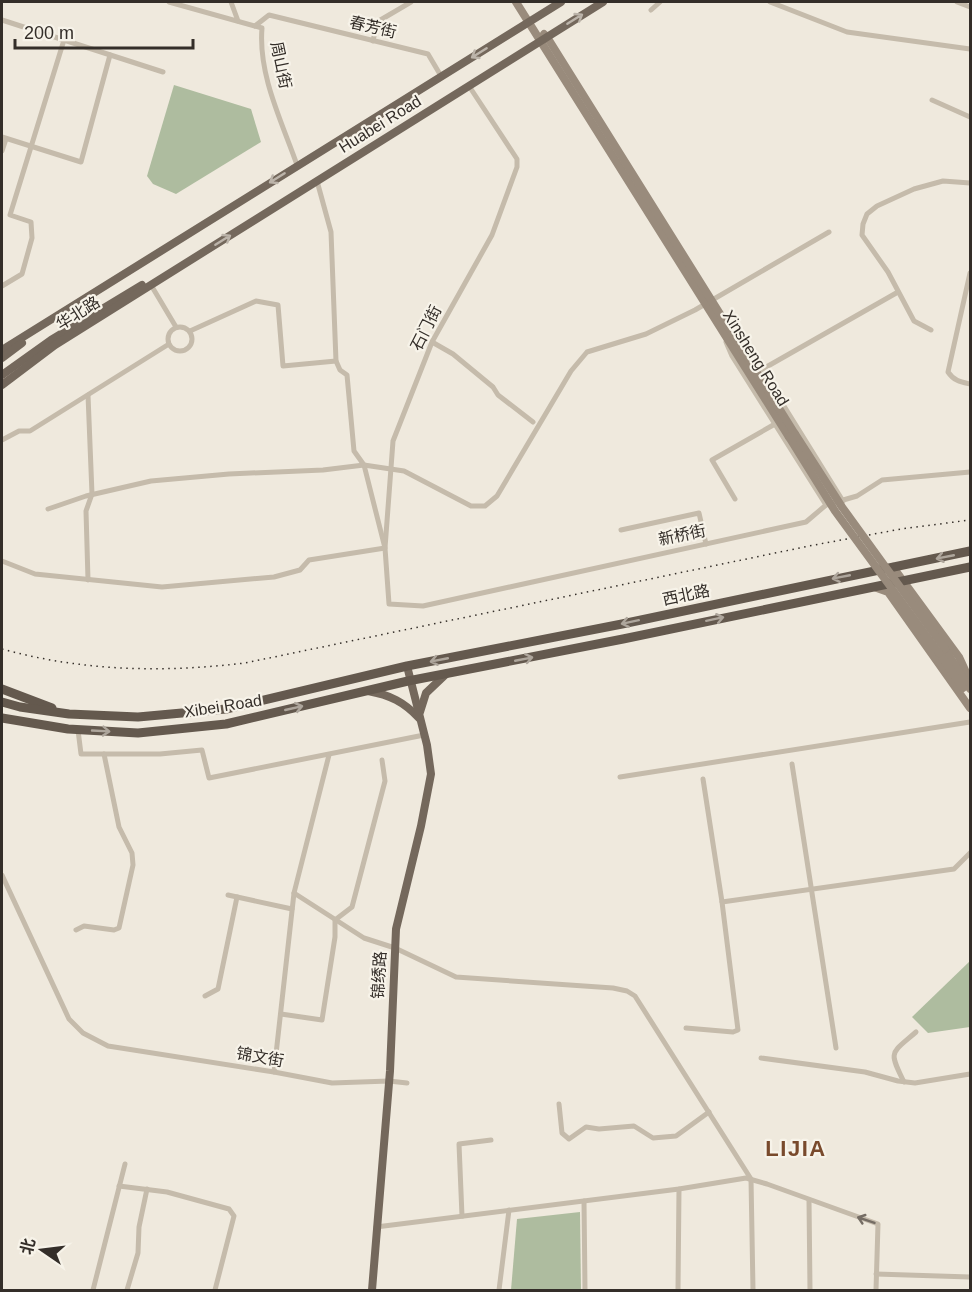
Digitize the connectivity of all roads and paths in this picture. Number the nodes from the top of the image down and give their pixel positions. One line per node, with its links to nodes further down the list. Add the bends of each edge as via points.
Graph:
1 (169, 2): 13 (street, 周山街)
2 (231, 2): 13 (street)
3 (411, 2): 19 (street, via 377,22)
4 (516, 2): 14 (main road, Xinsheng Road)
5 (561, 2): 14 (main road, Huabei Road)
6 (603, 2): 17 (main road, Huabei Road, one-way to 6)
7 (660, 2): 11 (street)
8 (770, 2): 20 (street, via 847,32)
9 (957, 2): 10 (street)
10 (970, 7)
11 (651, 10)
12 (3, 20): 16 (street); 18 (street)
13 (238, 21): 15 (street, 周山街)
14 (528, 22): 17 (main road, Xinsheng Road); 23 (main road, Huabei Road, one-way to 23)
15 (255, 26): 19 (street, 春芳街, via 269,15); 30 (street, 周山街, via 262,28 265,67)
16 (2, 29)
17 (544, 38): 24 (main road, Huabei Road); 40 (main road, Xinsheng Road)
18 (64, 40): 21 (street); 28 (street)
19 (373, 40): 23 (street, 春芳街, via 428,54)
20 (970, 49)
21 (110, 55): 22 (street); 28 (street, via 81,162)
22 (163, 72)
23 (441, 76): 30 (main road, Huabei Road)
24 (469, 86): 31 (main road, Huabei Road); 47 (street, 石门街, via 517,159 518,167 492,235)
25 (932, 100): 26 (street)
26 (970, 117)
27 (4, 138): 28 (street); 29 (street)
28 (31, 147): 38 (street, via 10,215 31,222 32,238 22,274)
29 (2, 151)
30 (297, 165): 34 (main road, Huabei Road, one-way to 34)
31 (317, 181): 35 (main road, Huabei Road, one-way to 31); 51 (street, via 331,232)
32 (970, 183): 39 (street, via 943,181 927,185 867,214 862,235)
33 (829, 232): 40 (street)
34 (147, 260): 49 (main road, 华北路); 50 (main road, via 122,281)
35 (173, 271): 37 (main road, 华北路); 53 (main road, 华北路, via 104,307)
36 (970, 273): 41 (street)
37 (151, 285): 43 (street); 55 (main road, 华北路, via 55,345)
38 (2, 286)
39 (898, 291): 45 (street, via 914,321); 52 (street)
40 (709, 302): 44 (main road, Xinsheng Road); 61 (street, via 646,334 594,348 581,357 497,496 485,506 464,504 404,471)
41 (962, 312): 42 (street); 54 (street, via 948,372 959,382)
42 (970, 314)
43 (176, 327): 46 (street); 48 (street, via 168,336)
44 (725, 328): 52 (street, via 738,335); 58 (street, via 732,356); 80 (main road, Xinsheng Road, bridge, via 835,511)
45 (931, 330)
46 (190, 332): 48 (street, via 192,343 187,349 179,351); 51 (street, via 256,301 278,305 283,366)
47 (432, 342): 57 (street, via 453,354); 61 (street, 石门街, via 393,441)
48 (169, 344): 56 (street)
49 (2, 350)
50 (2, 358)
51 (336, 362): 60 (street, via 347,375 354,451)
52 (761, 370): 65 (street)
53 (2, 375)
54 (970, 384)
55 (2, 385)
56 (88, 395): 59 (street, via 30,431 19,431); 63 (street)
57 (533, 422)
58 (775, 424): 64 (street, via 712,460); 66 (street)
59 (2, 440)
60 (364, 465): 61 (street); 63 (street, via 151,481); 70 (street)
61 (391, 468): 70 (street, 石门街)
62 (970, 472): 65 (street, 新桥街, via 882,480)
63 (92, 495): 67 (street); 76 (street, via 86,511)
64 (735, 499)
65 (843, 501): 66 (street, 新桥街)
66 (826, 505): 69 (street, 新桥街, via 806,522)
67 (48, 508)
68 (621, 530): 69 (street, via 699,513)
69 (706, 544): 79 (street, 新桥街, via 423,606)
70 (385, 548): 76 (street, via 309,560 300,570 274,577 162,587); 79 (street, 石门街)
71 (970, 551): 74 (highway, 西北路, one-way to 74, via 919,562)
72 (2, 561): 76 (street, via 35,574)
73 (970, 567): 75 (highway, 西北路)
74 (898, 574): 75 (highway, 西北路); 77 (highway, 西北路); 78 (main road); 81 (highway, 西北路, one-way to 81)
75 (925, 576): 78 (main road, via 916,585)
76 (88, 580)
77 (889, 588): 82 (highway, 西北路, one-way to 77, via 870,587); 90 (main road)
78 (918, 603): 84 (main road, via 959,657)
79 (389, 604)
80 (942, 651): 85 (main road, Xinsheng Road); 89 (main road, Xinsheng Road)
81 (407, 666): 83 (main road, 锦绣路); 91 (highway, Xibei Road, via 226,709 138,717)
82 (446, 674): 83 (highway, Xibei Road); 93 (main road, via 426,693)
83 (411, 681): 87 (highway, Xibei Road); 93 (main road, 锦绣路)
84 (970, 681)
85 (970, 688)
86 (2, 689): 91 (highway)
87 (367, 691): 93 (main road, via 397,700); 95 (highway, Xibei Road, one-way to 87, via 138,733 226,724)
88 (2, 702): 91 (highway, Xibei Road)
89 (970, 703)
90 (970, 708)
91 (69, 714)
92 (2, 718): 95 (highway, Xibei Road)
93 (419, 718): 96 (main road, 锦绣路)
94 (970, 722): 101 (street)
95 (78, 730): 97 (street, via 81,754)
96 (424, 735): 98 (street); 113 (main road, 锦绣路, via 430,786 400,906)
97 (104, 754): 98 (street, via 202,750 209,778); 112 (street, via 119,827 133,865 118,928 84,926)
98 (329, 755): 106 (street)
99 (382, 760): 111 (street, via 385,781 352,907)
100 (792, 764): 105 (street)
101 (620, 777)
102 (703, 779): 109 (street)
103 (970, 853): 105 (street, via 954,869)
104 (2, 875): 120 (street, 锦文街, via 69,1019 83,1032 108,1046)
105 (810, 890): 109 (street); 118 (street)
106 (294, 893): 110 (street); 111 (street)
107 (228, 895): 108 (street)
108 (237, 897): 110 (street); 114 (street, via 218,989)
109 (722, 902): 116 (street, via 738,1030)
110 (292, 909): 115 (street)
111 (335, 920): 113 (street, via 364,938); 115 (street, via 322,1020)
112 (76, 930)
113 (395, 948): 122 (main road, 锦绣路); 126 (street, via 456,977 627,991 635,996)
114 (205, 996)
115 (280, 1014): 120 (street)
116 (686, 1028)
117 (916, 1032): 123 (street, via 892,1056)
118 (836, 1048)
119 (761, 1058): 123 (street, via 865,1072)
120 (274, 1072): 122 (street, 锦文街, via 332,1083)
121 (970, 1074): 123 (street)
122 (389, 1081): 124 (street, 锦文街); 137 (main road, 锦绣路)
123 (904, 1082)
124 (407, 1083)
125 (559, 1104): 126 (street, via 562,1133 569,1139 586,1127 634,1126 653,1138 676,1136)
126 (709, 1112): 129 (street)
127 (491, 1140): 136 (street, via 459,1144)
128 (125, 1164): 130 (street)
129 (751, 1179): 132 (street); 133 (street); 147 (street)
130 (119, 1186): 131 (street); 140 (street)
131 (147, 1189): 141 (street, via 138,1254); 142 (street, via 230,1209 234,1216)
132 (680, 1189): 134 (street); 146 (street)
133 (809, 1200): 138 (street, one-way to 133, via 878,1224); 148 (street)
134 (584, 1201): 135 (street); 145 (street)
135 (508, 1210): 136 (street); 144 (street)
136 (462, 1216): 137 (street)
137 (376, 1227): 143 (main road, 锦绣路)
138 (876, 1274): 139 (street); 149 (street)
139 (970, 1277)
140 (93, 1290)
141 (127, 1290)
142 (215, 1290)
143 (372, 1290)
144 (499, 1290)
145 (585, 1290)
146 (678, 1290)
147 (753, 1290)
148 (810, 1290)
149 (876, 1290)

